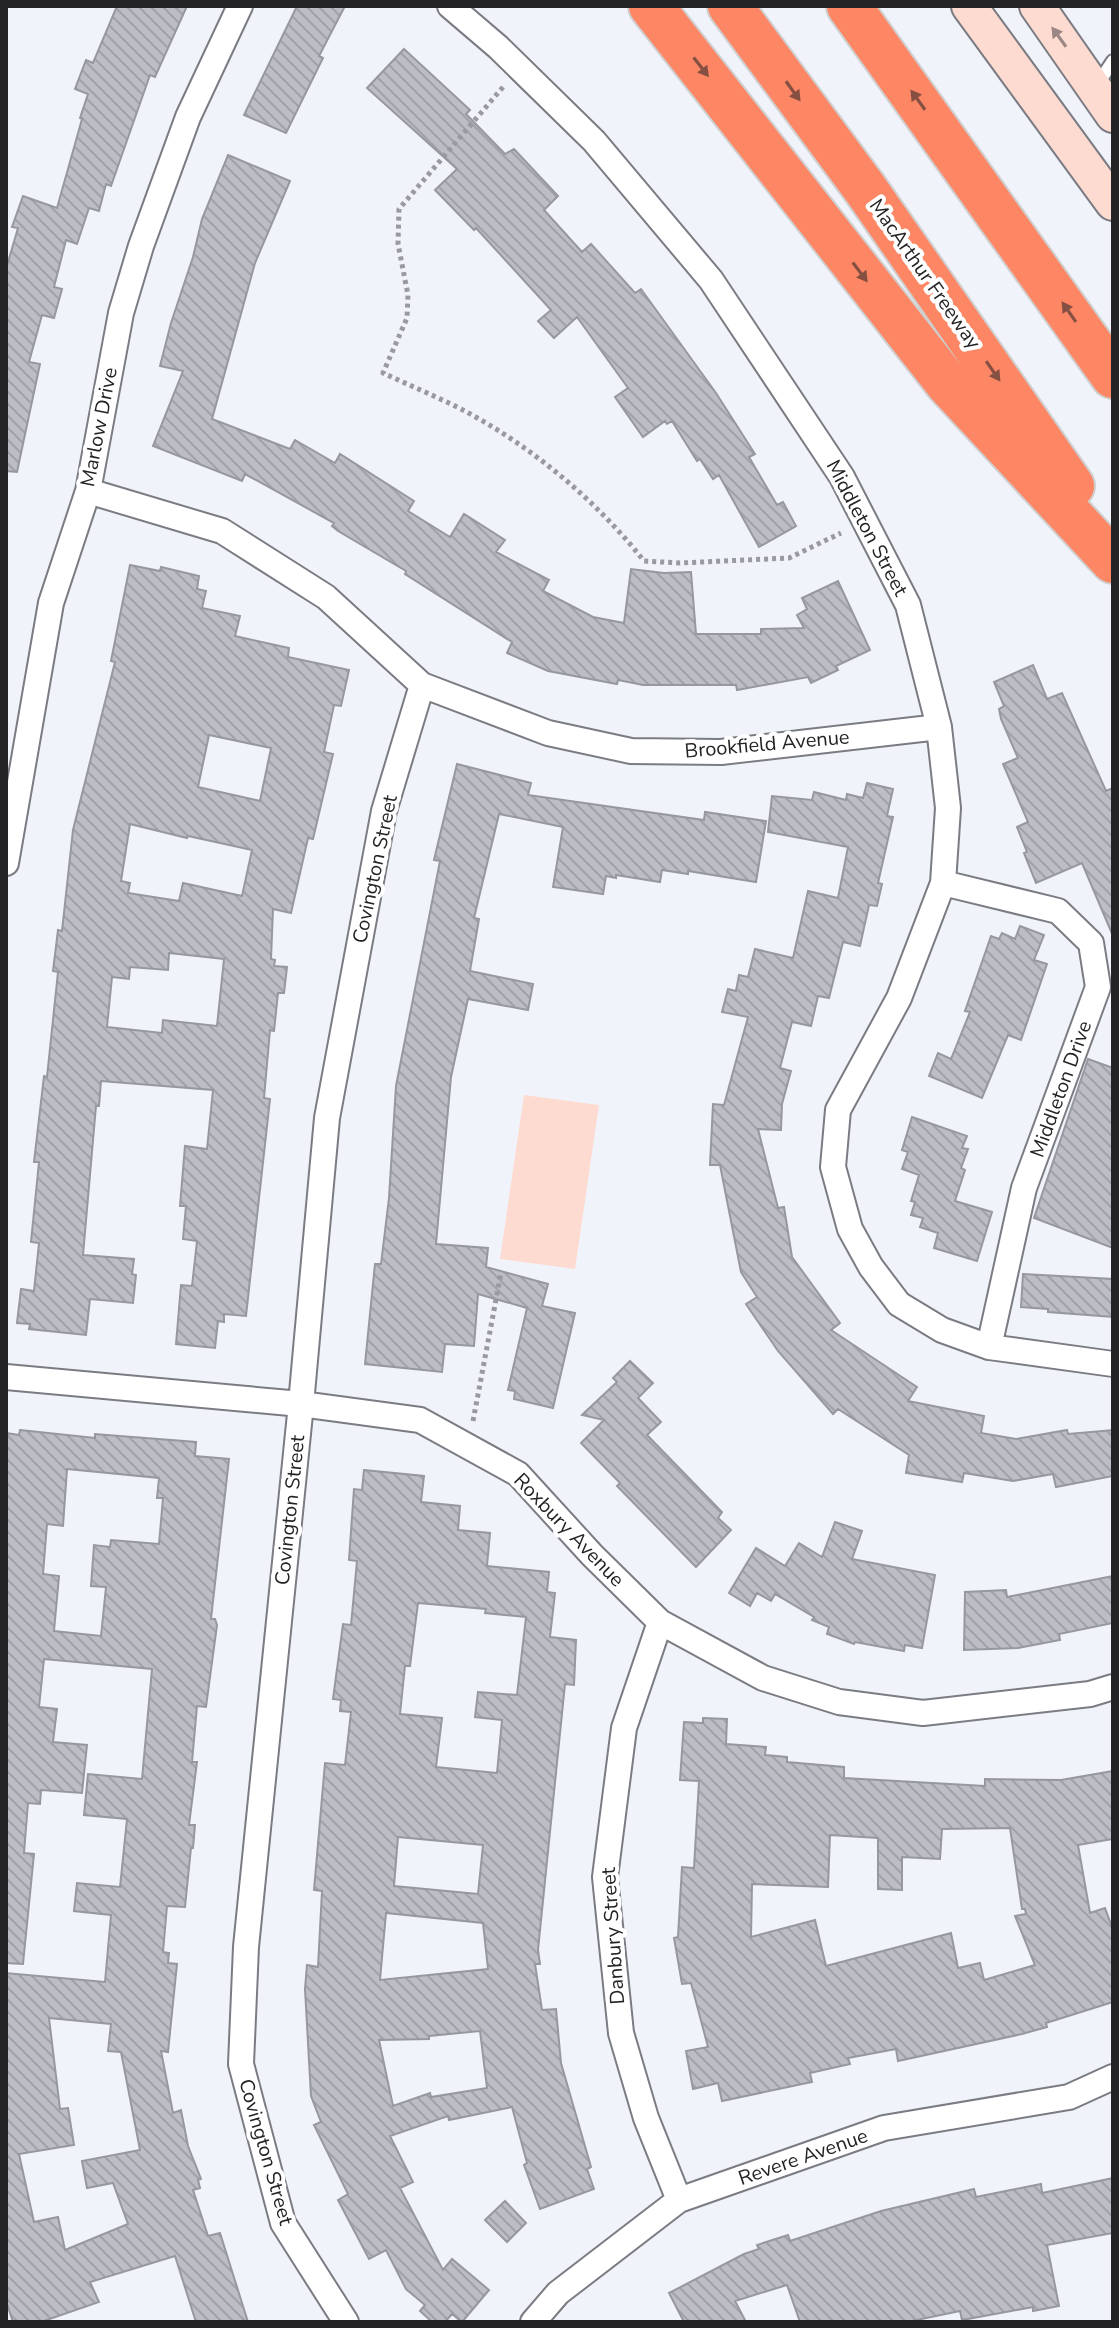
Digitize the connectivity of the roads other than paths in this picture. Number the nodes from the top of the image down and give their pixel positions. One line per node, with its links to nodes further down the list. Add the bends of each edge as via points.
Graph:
1 (240, 6): 11 (street, Marlow Drive, via 188,117 141,246 121,313)
2 (450, 6): 15 (street, Middleton Street, via 594,141 711,280 842,477 908,605)
3 (651, 6): 13 (highway, one-way to 13, via 948,384)
4 (730, 6): 12 (highway, MacArthur Freeway, one-way to 12, via 875,203)
5 (849, 6): 10 (highway, one-way to 5)
6 (969, 6): 9 (main road)
7 (1037, 6): 8 (main road, one-way to 7)
8 (1107, 88)
9 (1111, 193)
10 (1113, 376)
11 (88, 491): 14 (street, Brookfield Avenue, via 222,531 326,597); 16 (street, Marlow Drive, via 51,603)
12 (1113, 546)
13 (1113, 561)
14 (422, 685): 15 (street, Brookfield Avenue, via 548,733 631,751 721,752); 21 (street, Covington Street, via 384,811 327,1118)
15 (939, 727): 17 (street, Middleton Street, via 948,808)
16 (6, 863)
17 (943, 883): 18 (street, Middleton Street, via 899,998 838,1110 833,1167 850,1229 899,1304 942,1330); 18 (street, Middleton Drive, via 1058,911 1091,943 1098,987 1024,1188)
18 (989, 1347): 19 (street, Middleton Street)
19 (1113, 1364)
20 (6, 1377): 21 (street, Roxbury Avenue)
21 (301, 1404): 22 (street, Roxbury Avenue, via 420,1420 518,1474); 26 (street, Covington Street, via 246,1947 241,2064 283,2223)
22 (660, 1622): 23 (street, Roxbury Avenue, via 763,1678 839,1702 923,1713); 25 (street, Danbury Street, via 624,1728 605,1877 621,2033 646,2118)
23 (1113, 1687)
24 (1113, 2077): 25 (street, Revere Avenue, via 1069,2097 884,2128)
25 (679, 2200): 27 (street, Revere Avenue, via 558,2293)
26 (346, 2322)
27 (533, 2322)

